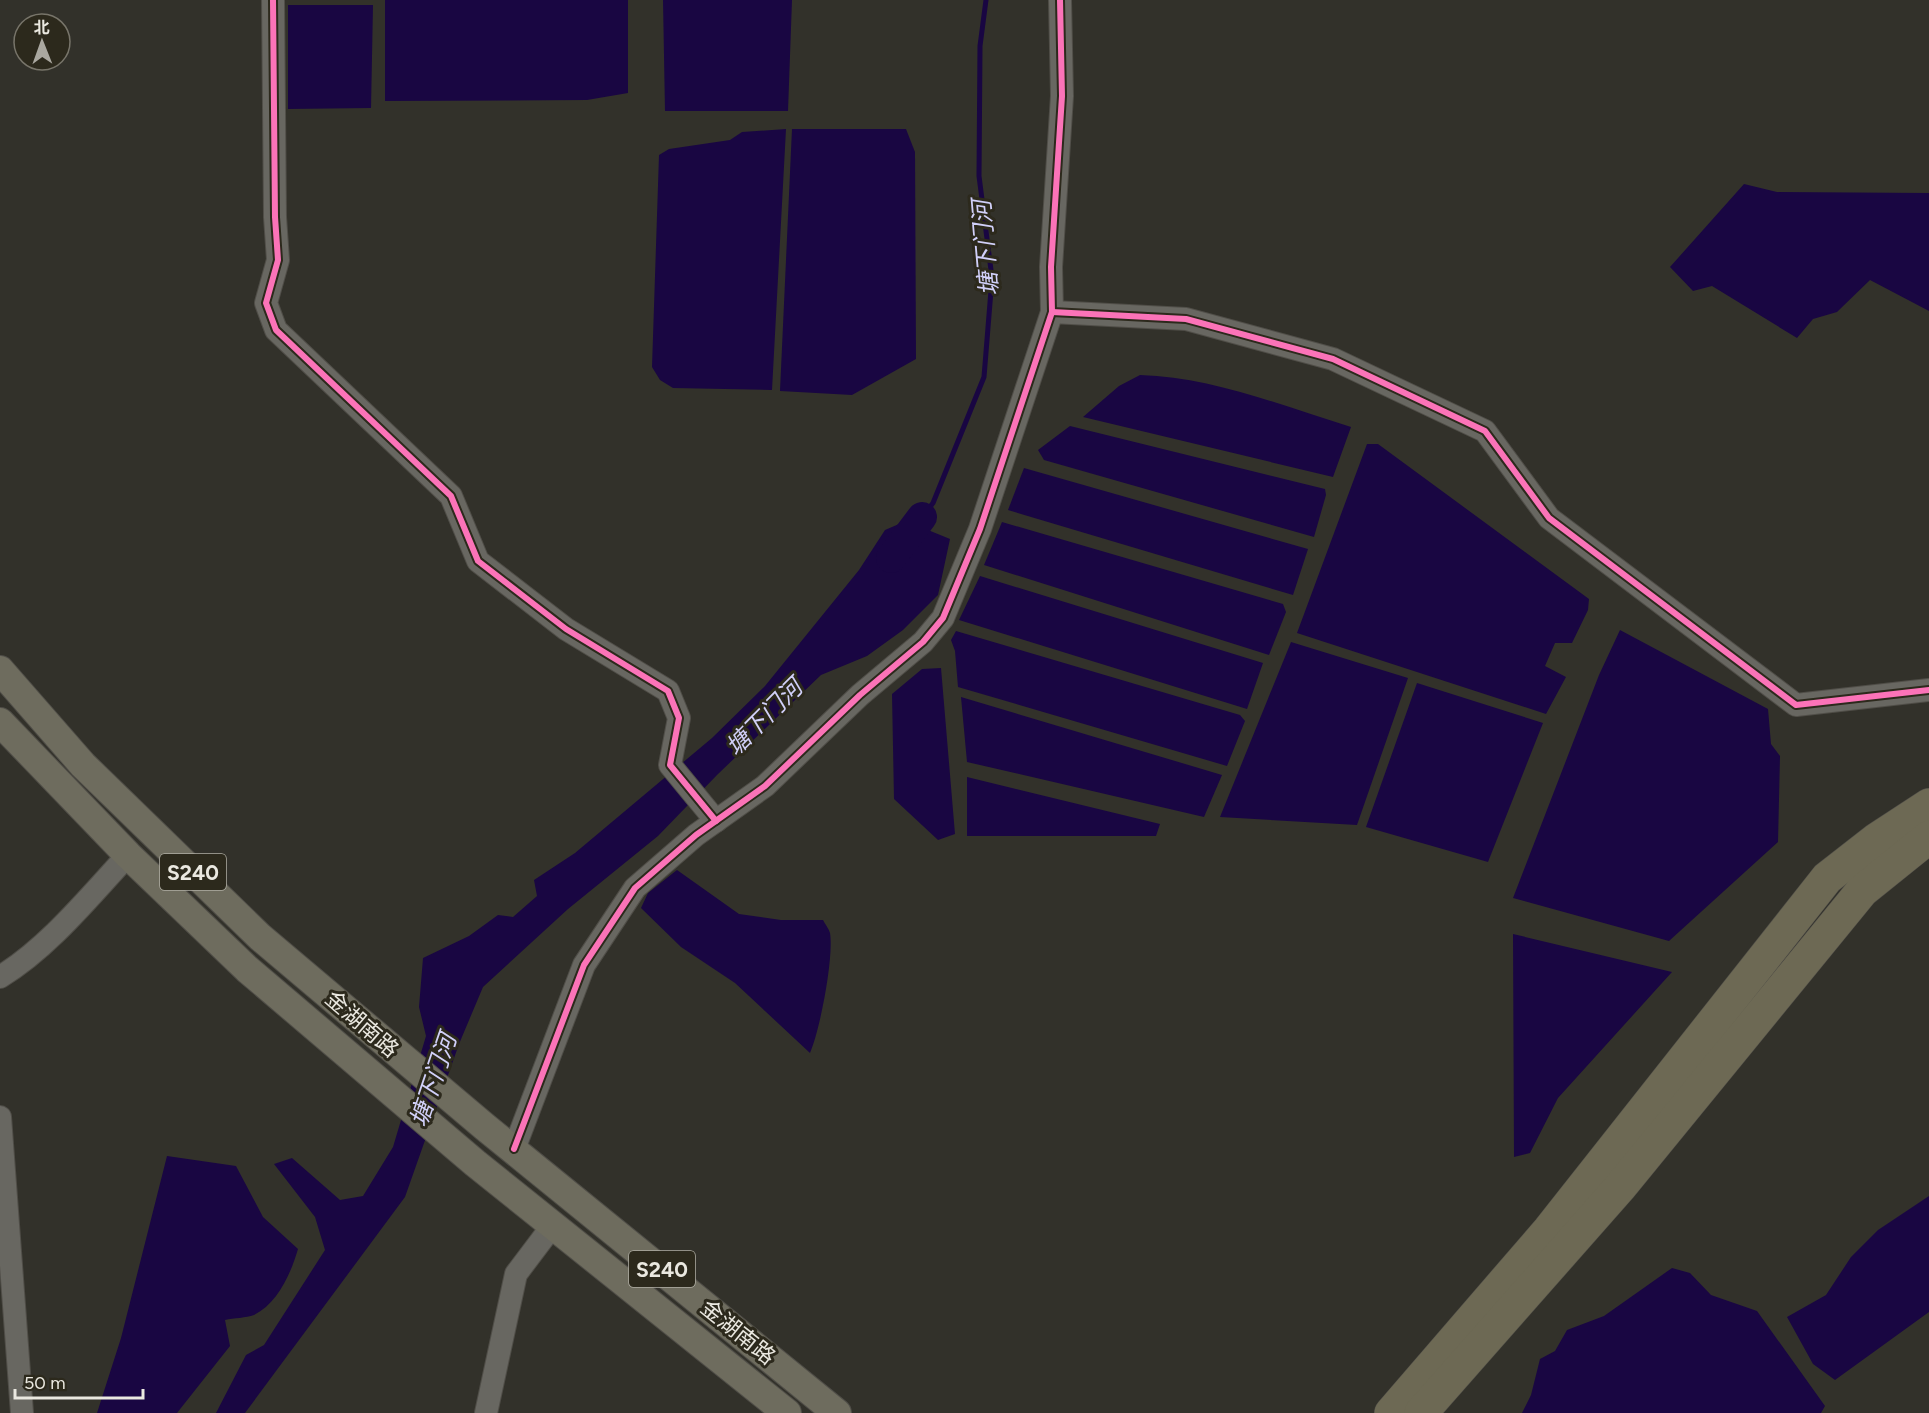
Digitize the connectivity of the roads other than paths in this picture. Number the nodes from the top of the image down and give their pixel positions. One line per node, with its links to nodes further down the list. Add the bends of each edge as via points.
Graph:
1 (273, 0): 8 (street, via 274,217 278,260 266,303 276,330 451,496 478,561 566,629 668,692 679,718 670,765)
2 (1060, 0): 3 (street, via 1062,96 1051,267)
3 (1052, 312): 5 (street, via 1186,319 1333,359 1485,431 1549,518 1796,705); 8 (street, via 980,529 943,618 923,642 860,695 765,786)
4 (0, 670): 13 (main road, 金湖南路 / S240, via 83,765 260,937)
5 (1929, 690)
6 (0, 722): 10 (main road, 金湖南路 / S240)
7 (1929, 805): 19 (highway, via 1827,878 1549,1230)
8 (715, 820): 13 (street, via 635,888 584,965)
9 (1929, 837): 20 (highway, via 1862,891 1621,1186)
10 (128, 855): 11 (street, via 67,920); 14 (main road, 金湖南路 / S240, via 247,969)
11 (0, 977)
12 (0, 1117): 15 (street)
13 (514, 1149): 18 (main road, 金湖南路 / S240)
14 (553, 1225): 16 (street, via 516,1274); 17 (main road, 金湖南路 / S240)
15 (21, 1413)
16 (486, 1413)
17 (786, 1413)
18 (837, 1413)
19 (1391, 1413)
20 (1421, 1413)

